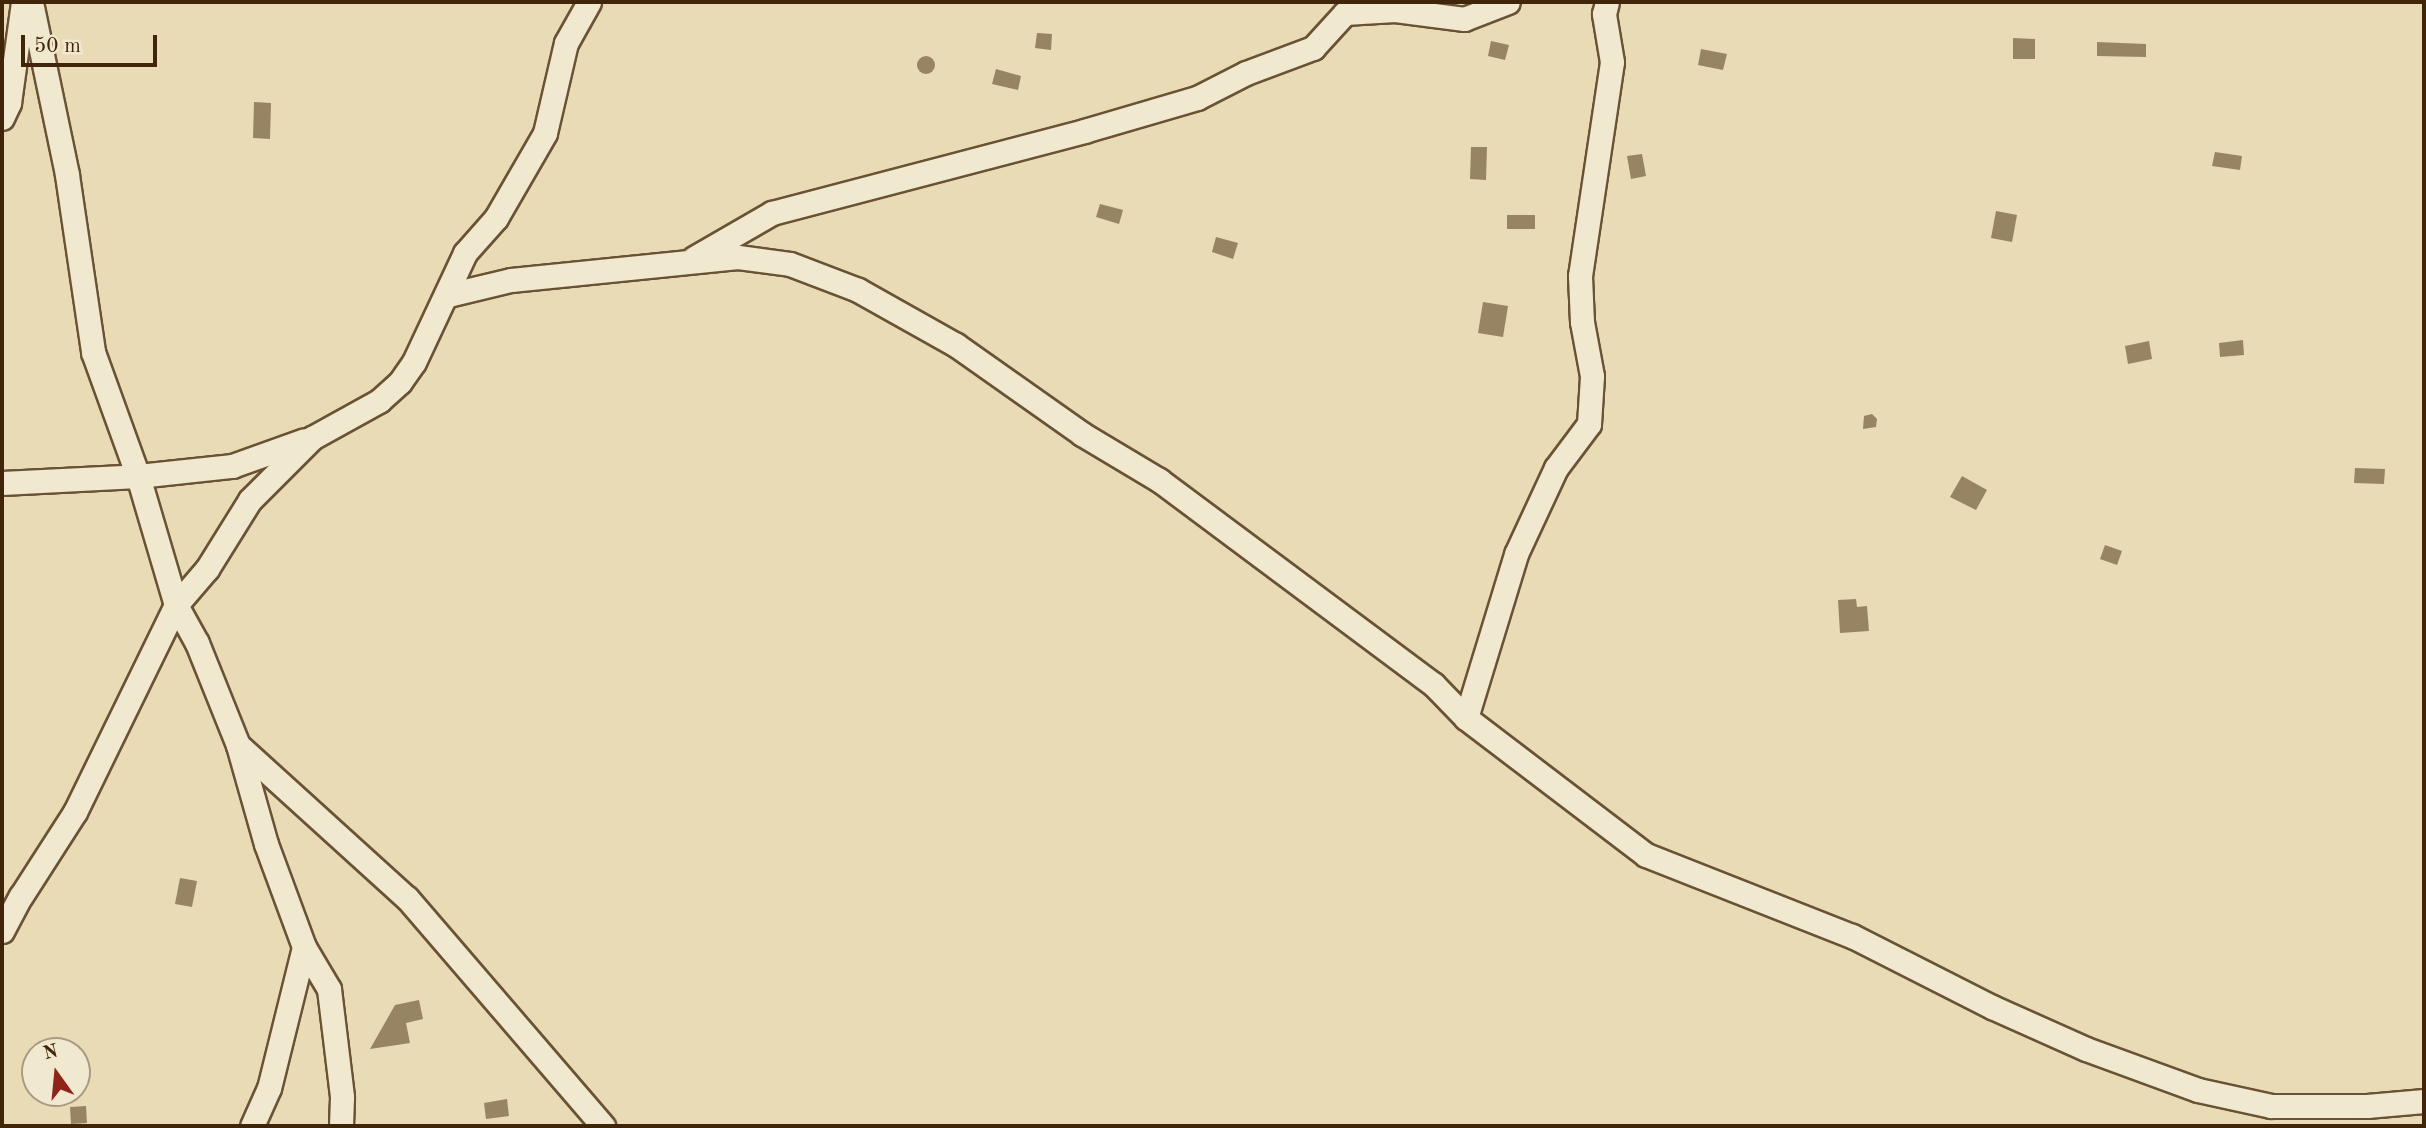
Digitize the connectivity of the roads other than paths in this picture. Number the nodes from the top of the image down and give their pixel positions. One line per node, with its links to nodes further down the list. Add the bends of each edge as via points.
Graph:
1 (23, 2): 6 (street, via 9,103)
2 (31, 2): 10 (street, via 67,175 93,352)
3 (589, 2): 8 (street, via 566,43 545,132 496,218 465,253)
4 (1508, 2): 7 (street, via 1464,19 1395,10 1345,13 1313,48 1197,98 772,213)
5 (1607, 2): 13 (street, via 1604,14 1612,62 1580,276 1592,376 1589,424 1556,468 1516,554)
6 (2, 118)
7 (682, 265): 8 (street, via 511,280); 13 (street, via 738,257 790,264 858,289 956,345 1082,434 1170,488 1433,684)
8 (448, 295): 9 (street, via 400,382 379,401)
9 (312, 438): 10 (street, via 232,466); 12 (street, via 250,500 206,569)
10 (138, 476): 11 (street); 12 (street)
11 (2, 483)
12 (176, 605): 14 (street, via 197,643); 15 (street, via 75,812)
13 (1466, 718): 17 (street, via 1646,855 1852,936 2086,1049 2198,1090 2271,1106)
14 (238, 745): 16 (street, via 266,844); 20 (street, via 407,898)
15 (2, 931)
16 (303, 947): 18 (street, via 270,1088); 19 (street, via 329,989 342,1097)
17 (2424, 1101)
18 (252, 1126)
19 (341, 1126)
20 (603, 1126)

